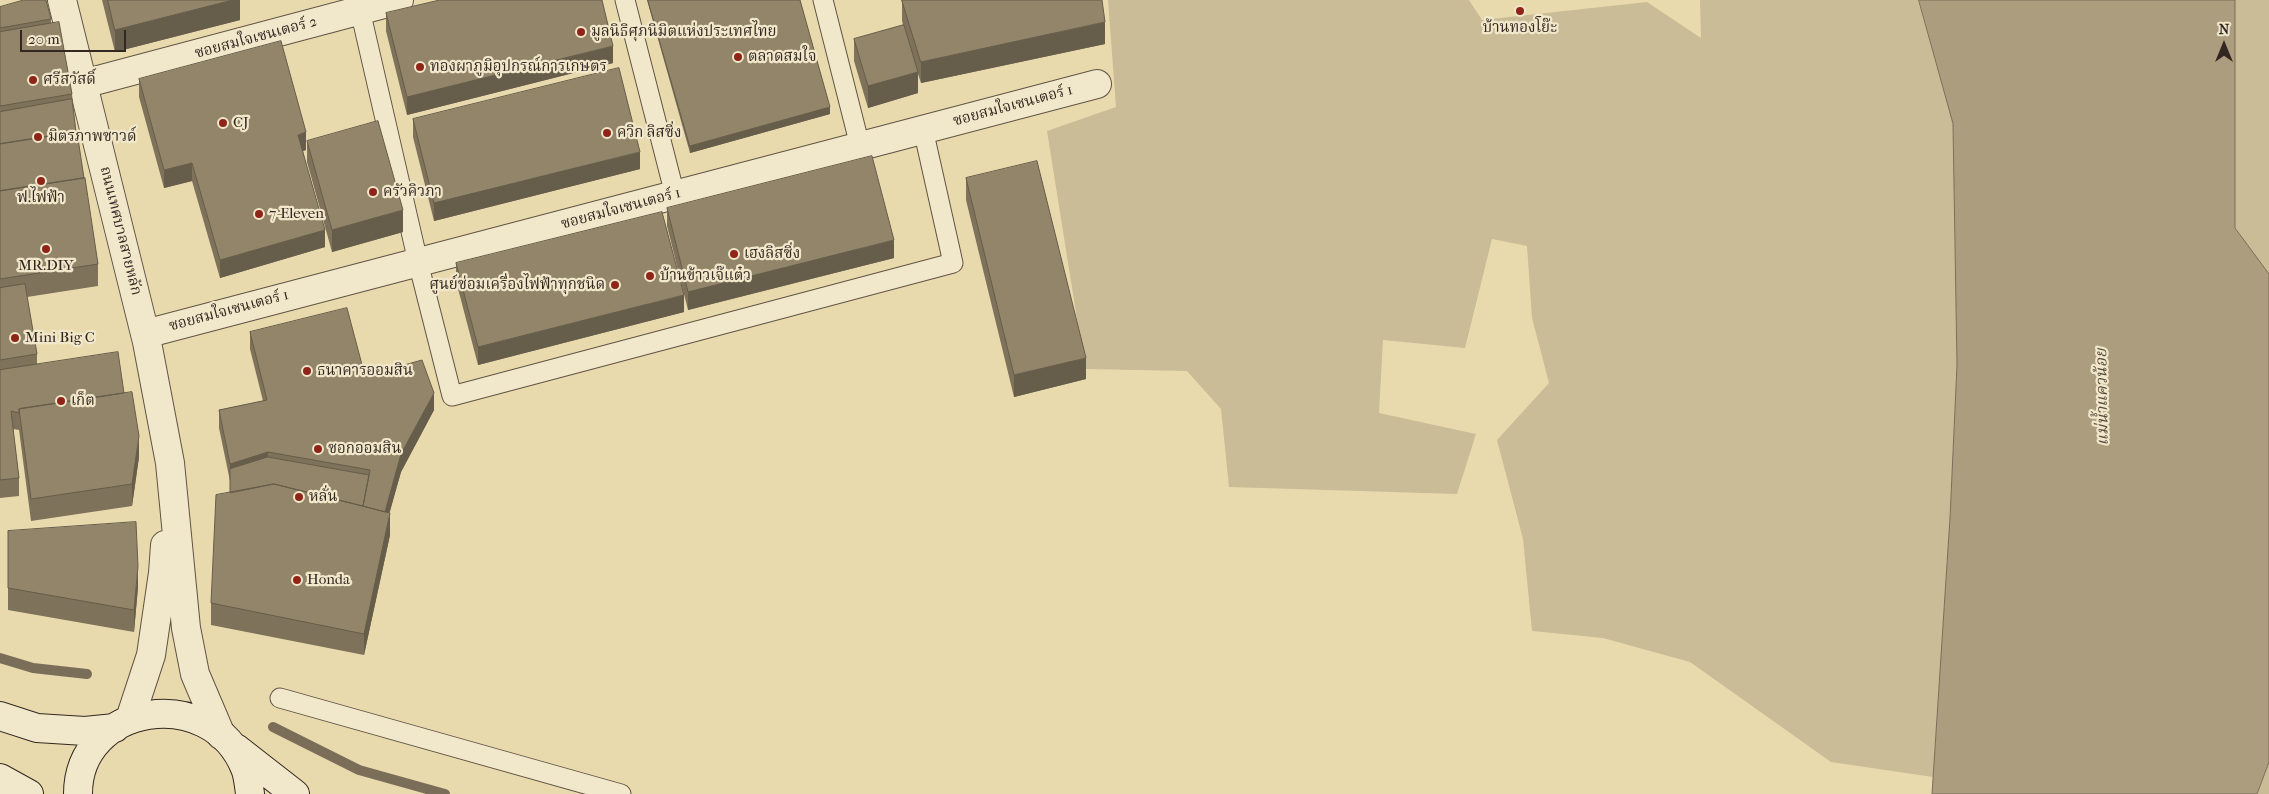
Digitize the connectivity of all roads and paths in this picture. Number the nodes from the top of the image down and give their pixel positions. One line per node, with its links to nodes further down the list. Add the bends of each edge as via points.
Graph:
1 (62, 0): 6 (street, ถนนเทศบาลสายหลัก)
2 (399, 0): 5 (street, ซอยสมใจเซนเตอร์ 2)
3 (625, 0): 10 (lane)
4 (824, 0): 9 (lane)
5 (360, 10): 6 (street, ซอยสมใจเซนเตอร์ 2); 11 (lane)
6 (83, 84): 12 (street, ถนนเทศบาลสายหลัก)
7 (1097, 84): 8 (street, ซอยสมใจเซนเตอร์ 1)
8 (923, 130): 9 (street, ซอยสมใจเซนเตอร์ 1); 11 (lane, via 953,263 452,396)
9 (860, 146): 10 (street, ซอยสมใจเซนเตอร์ 1)
10 (675, 195): 11 (street, ซอยสมใจเซนเตอร์ 1)
11 (418, 262): 12 (street, ซอยสมใจเซนเตอร์ 1)
12 (145, 334): 13 (street, ถนนเทศบาลสายหลัก)
13 (170, 463): 16 (street, ถนนเทศบาลสายหลัก, via 163,573 152,646); 17 (street, ถนนเทศบาลสายหลัก, via 186,628 195,674)
14 (280, 698): 19 (lane)
15 (0, 716): 16 (street, via 36,728 85,730)
16 (123, 723): 17 (street, via 157,712 185,715 211,726); 21 (street, via 106,734 88,756 78,784)
17 (226, 739): 22 (street, ถนนเทศบาลสายหลัก, via 245,768); 23 (street)
18 (0, 778): 20 (street)
19 (589, 790): 24 (lane)
20 (29, 794)
21 (78, 794)
22 (250, 794)
23 (295, 794)
24 (621, 794)

